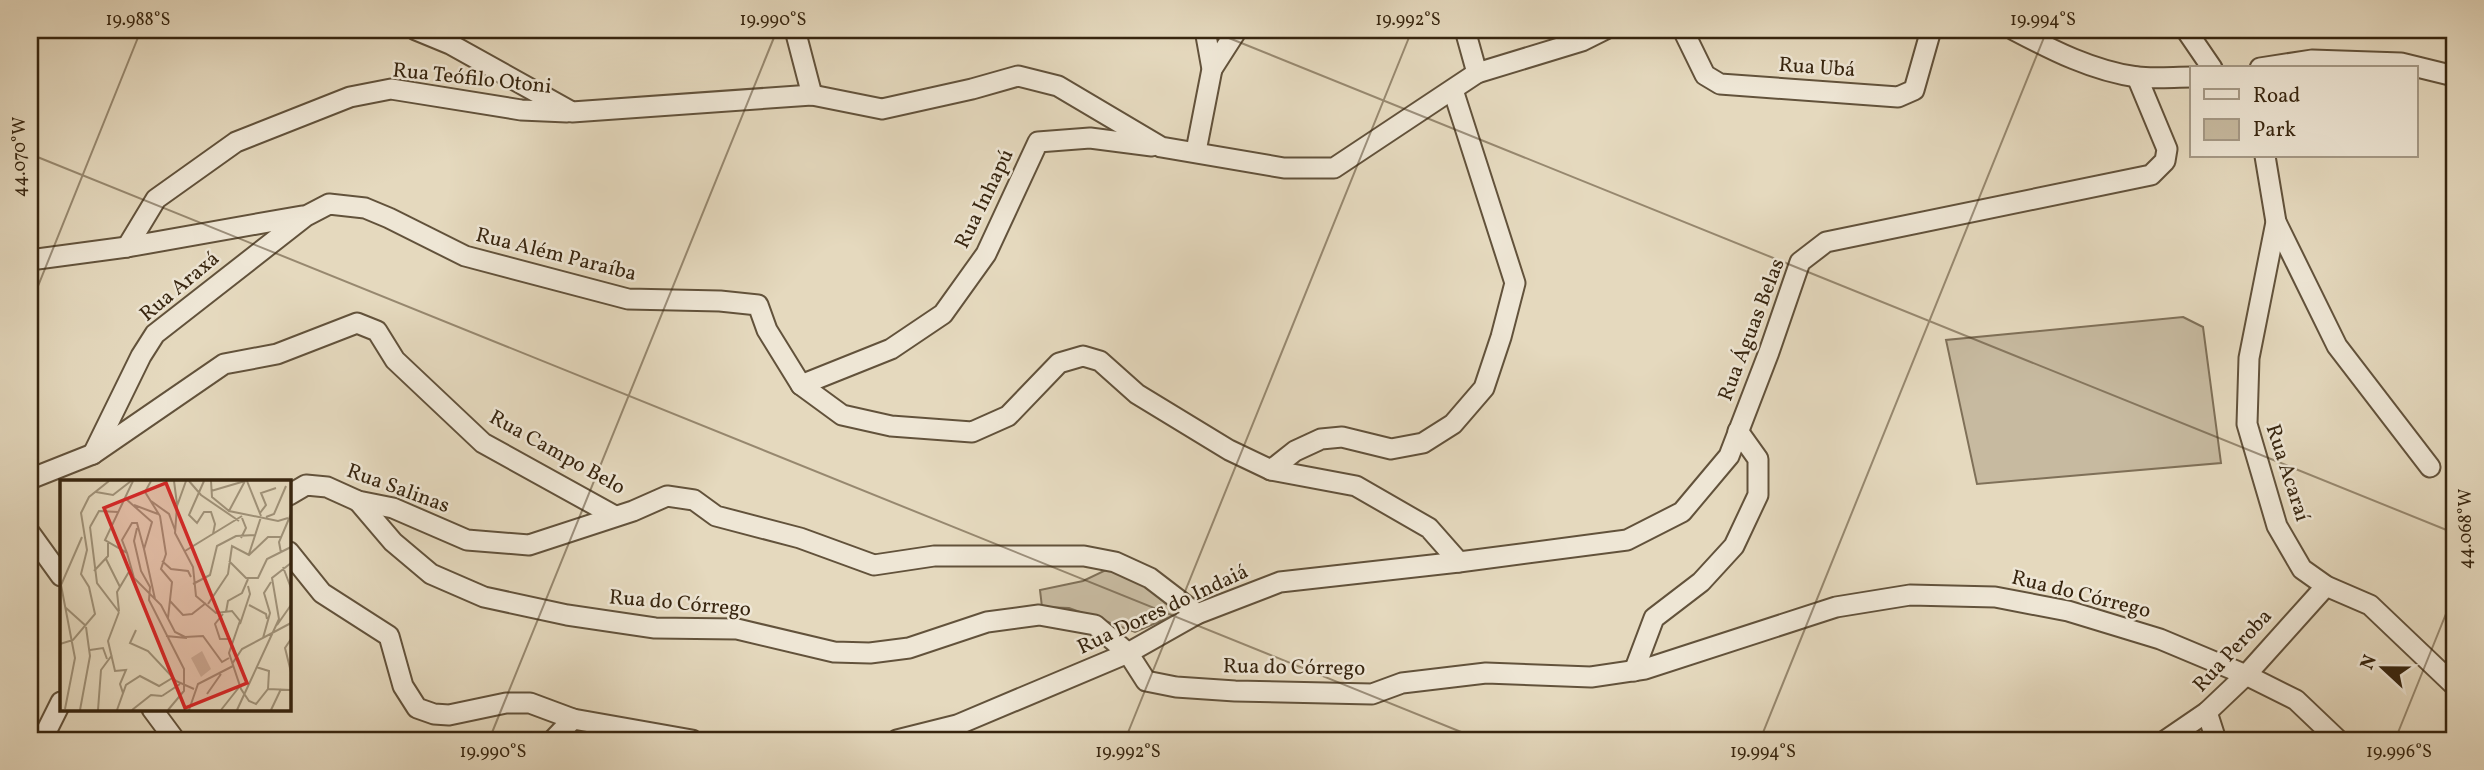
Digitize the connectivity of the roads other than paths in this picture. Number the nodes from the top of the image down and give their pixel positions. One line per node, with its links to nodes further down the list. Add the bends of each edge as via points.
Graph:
1 (416, 30): 22 (street)
2 (795, 30): 21 (street)
3 (1205, 30): 15 (street)
4 (1237, 30): 15 (street)
5 (1465, 30): 16 (street)
6 (1604, 30): 16 (street, via 1583,41)
7 (1683, 30): 8 (street, Rua Ubá, via 1705,75 1720,84 1898,97 1914,90)
8 (1931, 30)
9 (2014, 30): 18 (street, via 2090,65)
10 (2186, 30): 11 (street)
11 (2211, 66)
12 (2272, 66): 13 (street, via 2312,60)
13 (2412, 66)
14 (2418, 67): 17 (street)
15 (1212, 69): 24 (street)
16 (1477, 73): 20 (street)
17 (2454, 76)
18 (2137, 77): 19 (street); 31 (street, Rua Águas Belas, via 2167,149 2165,162 2151,175 1826,242 1800,262)
19 (2190, 77)
20 (1454, 90): 24 (street, via 1334,167 1284,168); 34 (street, via 1515,283 1484,388 1453,424 1423,443 1391,449 1342,437 1321,439)
21 (812, 95): 22 (street, Rua Teófilo Otoni); 23 (street, Rua Teófilo Otoni, via 882,109 1018,76 1058,86)
22 (572, 112): 28 (street, Rua Teófilo Otoni, via 521,110 391,89 350,97 236,142 156,199)
23 (1161, 147): 24 (street); 30 (street, Rua Inhapú, via 1090,138 1038,142 986,254 943,314 891,349)
24 (1196, 151)
25 (2265, 158): 27 (street, Rua Acaraí)
26 (306, 216): 28 (street); 30 (street, Rua Além Paraíba, via 329,204 365,208 465,256 628,299 758,305 767,330); 32 (street, Rua Araxá, via 155,334)
27 (2276, 222): 33 (street, via 2337,346); 43 (street, Rua Acaraí, via 2249,358 2247,424 2277,526 2302,569)
28 (127, 247): 29 (street)
29 (30, 260)
30 (802, 385): 34 (street, Rua Além Paraíba, via 842,415 891,426 972,432 1008,416 1059,363 1083,356 1100,361 1137,394 1229,450)
31 (1738, 431): 41 (street, Rua Águas Belas, via 1728,456 1682,512 1627,540); 46 (street, via 1758,459 1758,495 1734,546 1702,582 1654,618)
32 (93, 454): 35 (street, Rua Campo Belo); 38 (street, Rua Campo Belo, via 224,364 277,355 357,323 377,331 395,360 483,443)
33 (2430, 467)
34 (1271, 470): 41 (street, Rua Além Paraíba, via 1356,485 1429,528)
35 (30, 479)
36 (290, 494): 37 (street, Rua Salinas, via 306,485 327,487)
37 (358, 501): 38 (street, Rua Salinas, via 393,508 467,540 529,545); 45 (street, Rua do Córrego, via 393,541 431,574 484,597 567,615 655,628 737,629 834,652 870,653 909,648 987,622 1039,615 1095,625)
38 (615, 516): 44 (street, Rua Campo Belo, via 667,496 694,500 716,516 800,538 874,565 934,556 1084,556 1115,562 1150,578)
39 (30, 533): 42 (street)
40 (290, 553): 52 (street, via 322,593 388,636 403,686 417,708 450,715 506,703 530,703)
41 (1459, 562): 44 (street, Rua Dores do Indaiá, via 1280,582)
42 (60, 575)
43 (2326, 586): 47 (street, Rua Peroba); 48 (street, Rua Acaraí, via 2370,605)
44 (1198, 614): 45 (street, Rua Dores do Indaiá)
45 (1128, 653): 46 (street, Rua do Córrego, via 1146,681 1235,691 1372,694 1402,683 1486,673 1591,677); 57 (street, Rua Dores do Indaiá, via 957,725)
46 (1634, 671): 47 (street, Rua do Córrego, via 1836,607 1910,596 1994,597 2068,611 2161,639)
47 (2246, 675): 51 (street, Rua Peroba); 60 (street, Rua do Córrego, via 2296,700)
48 (2454, 685)
49 (60, 704): 53 (street)
50 (153, 710): 54 (street)
51 (2207, 712): 58 (street, Rua Peroba); 59 (street)
52 (573, 719): 55 (street); 56 (street)
53 (42, 740)
54 (175, 740)
55 (552, 740)
56 (692, 740)
57 (897, 740)
58 (2166, 740)
59 (2216, 740)
60 (2338, 740)

